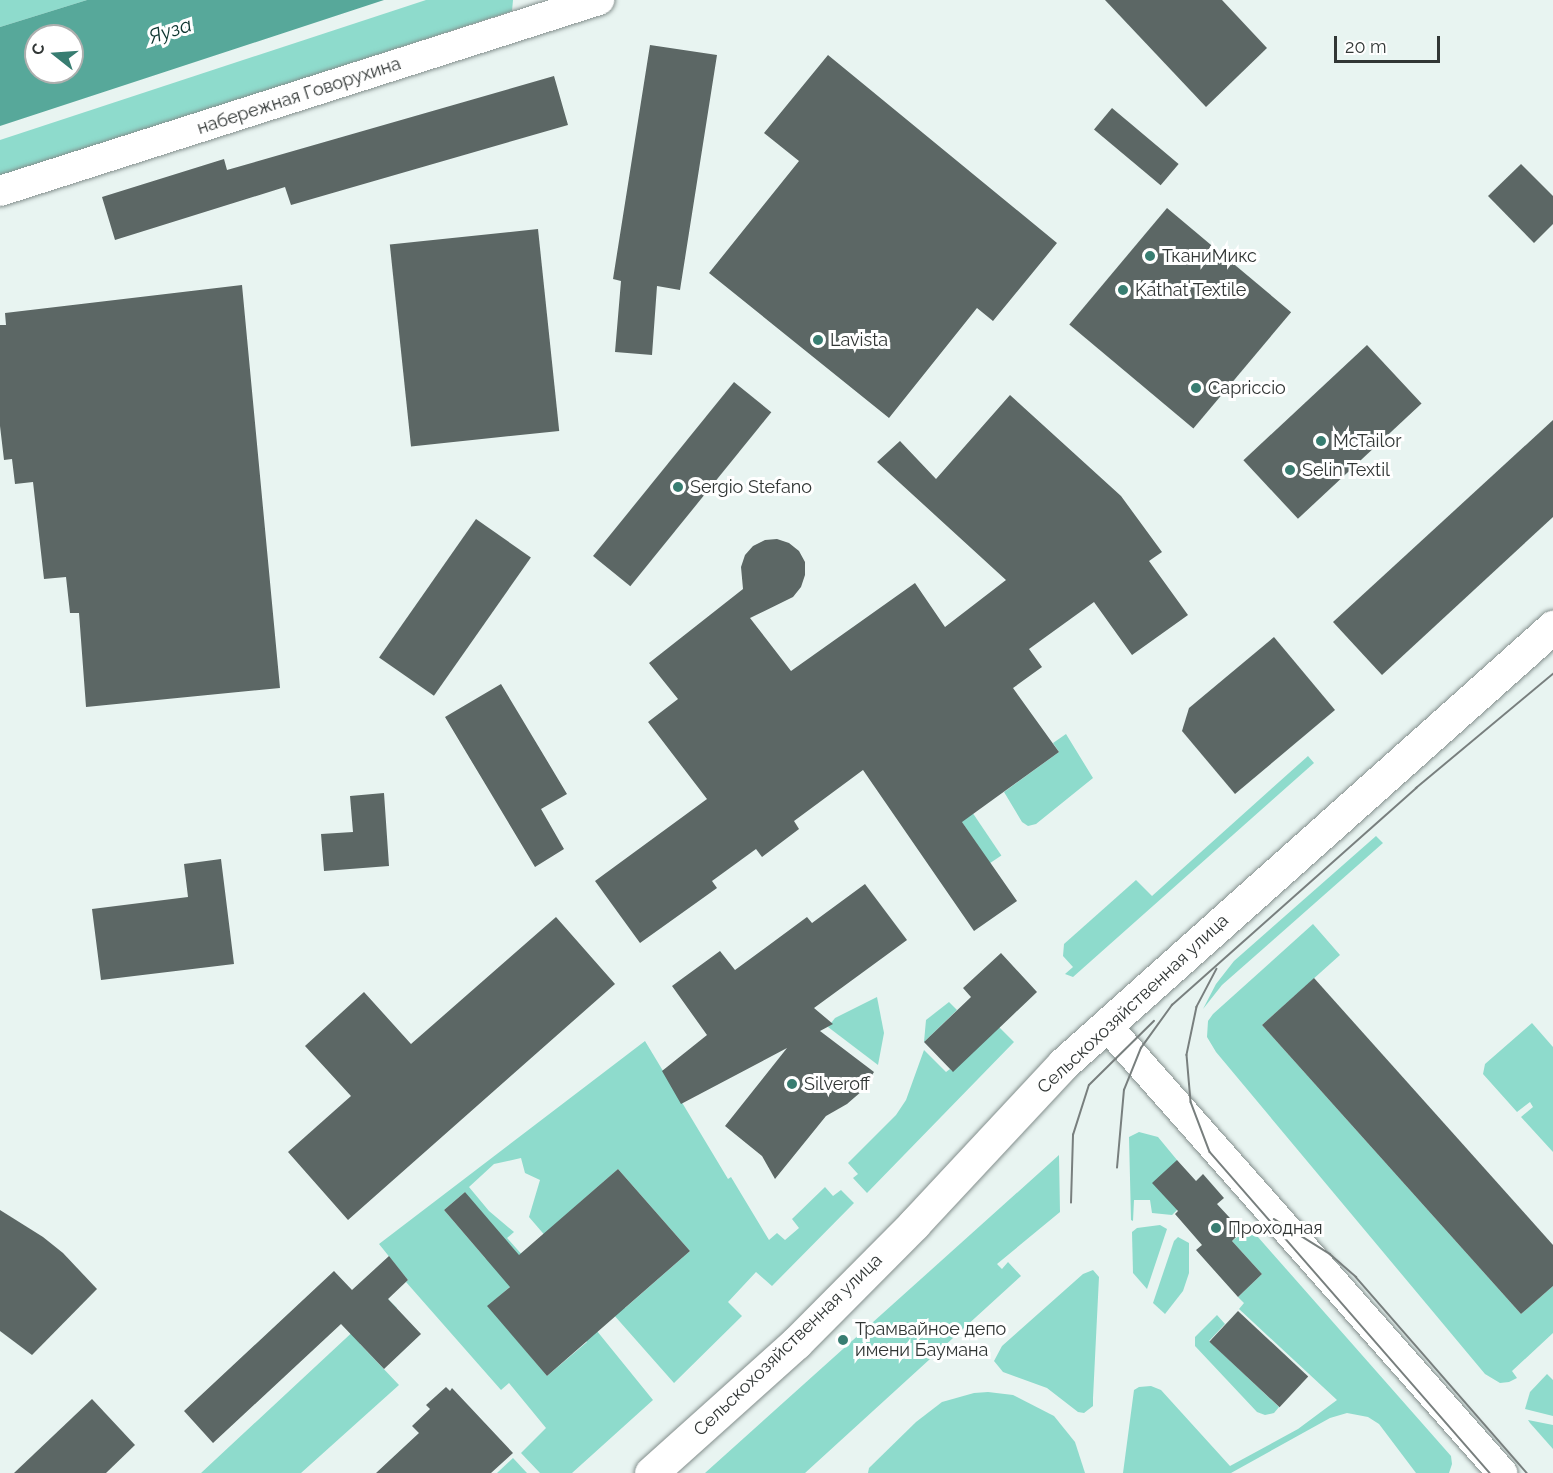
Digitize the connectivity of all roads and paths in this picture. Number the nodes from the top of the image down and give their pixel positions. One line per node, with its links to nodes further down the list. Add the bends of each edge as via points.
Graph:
1 (599, 0): 2 (street, набережная Говорухина)
2 (0, 191)
3 (1553, 627): 4 (main road, Сельскохозяйственная улица)
4 (1107, 1026): 5 (main road, Сельскохозяйственная улица, via 1063,1064 796,1343); 6 (street)
5 (651, 1473)
6 (1502, 1473)

